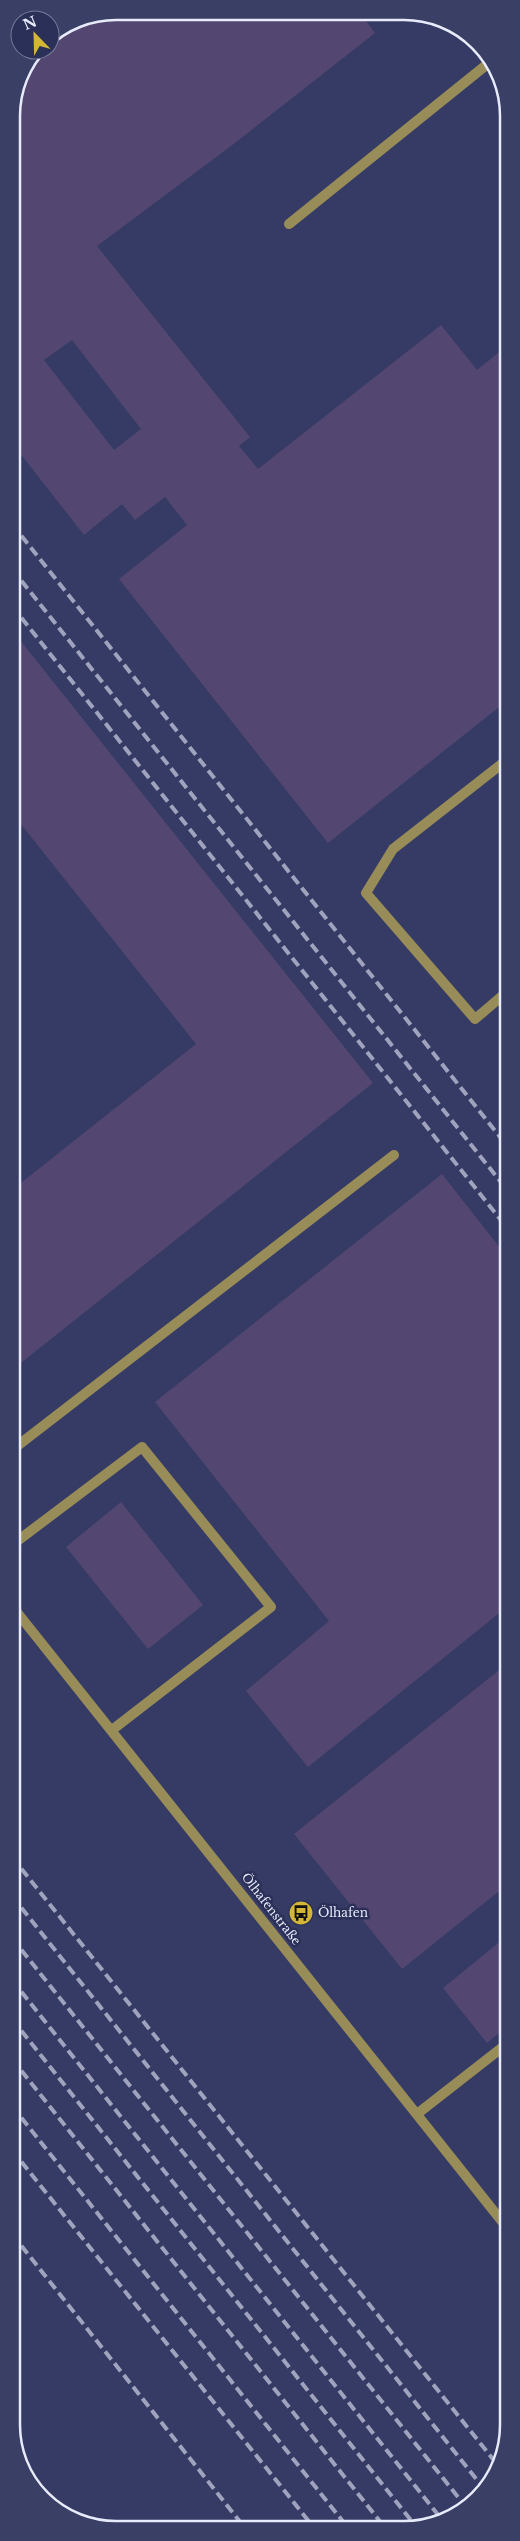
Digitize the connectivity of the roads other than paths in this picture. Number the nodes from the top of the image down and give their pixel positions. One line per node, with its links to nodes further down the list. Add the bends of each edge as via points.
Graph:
1 (485, 66): 2 (street)
2 (289, 224)
3 (500, 764): 4 (street, via 392,849 366,892 475,1019)
4 (500, 998)
5 (394, 1155): 6 (street)
6 (20, 1444)
7 (20, 1539): 9 (street, via 142,1446 271,1607)
8 (20, 1616): 9 (street, Ölhafenstraße)
9 (112, 1730): 11 (street, Ölhafenstraße)
10 (500, 2048): 11 (street)
11 (417, 2114): 12 (street, Ölhafenstraße)
12 (500, 2219)

